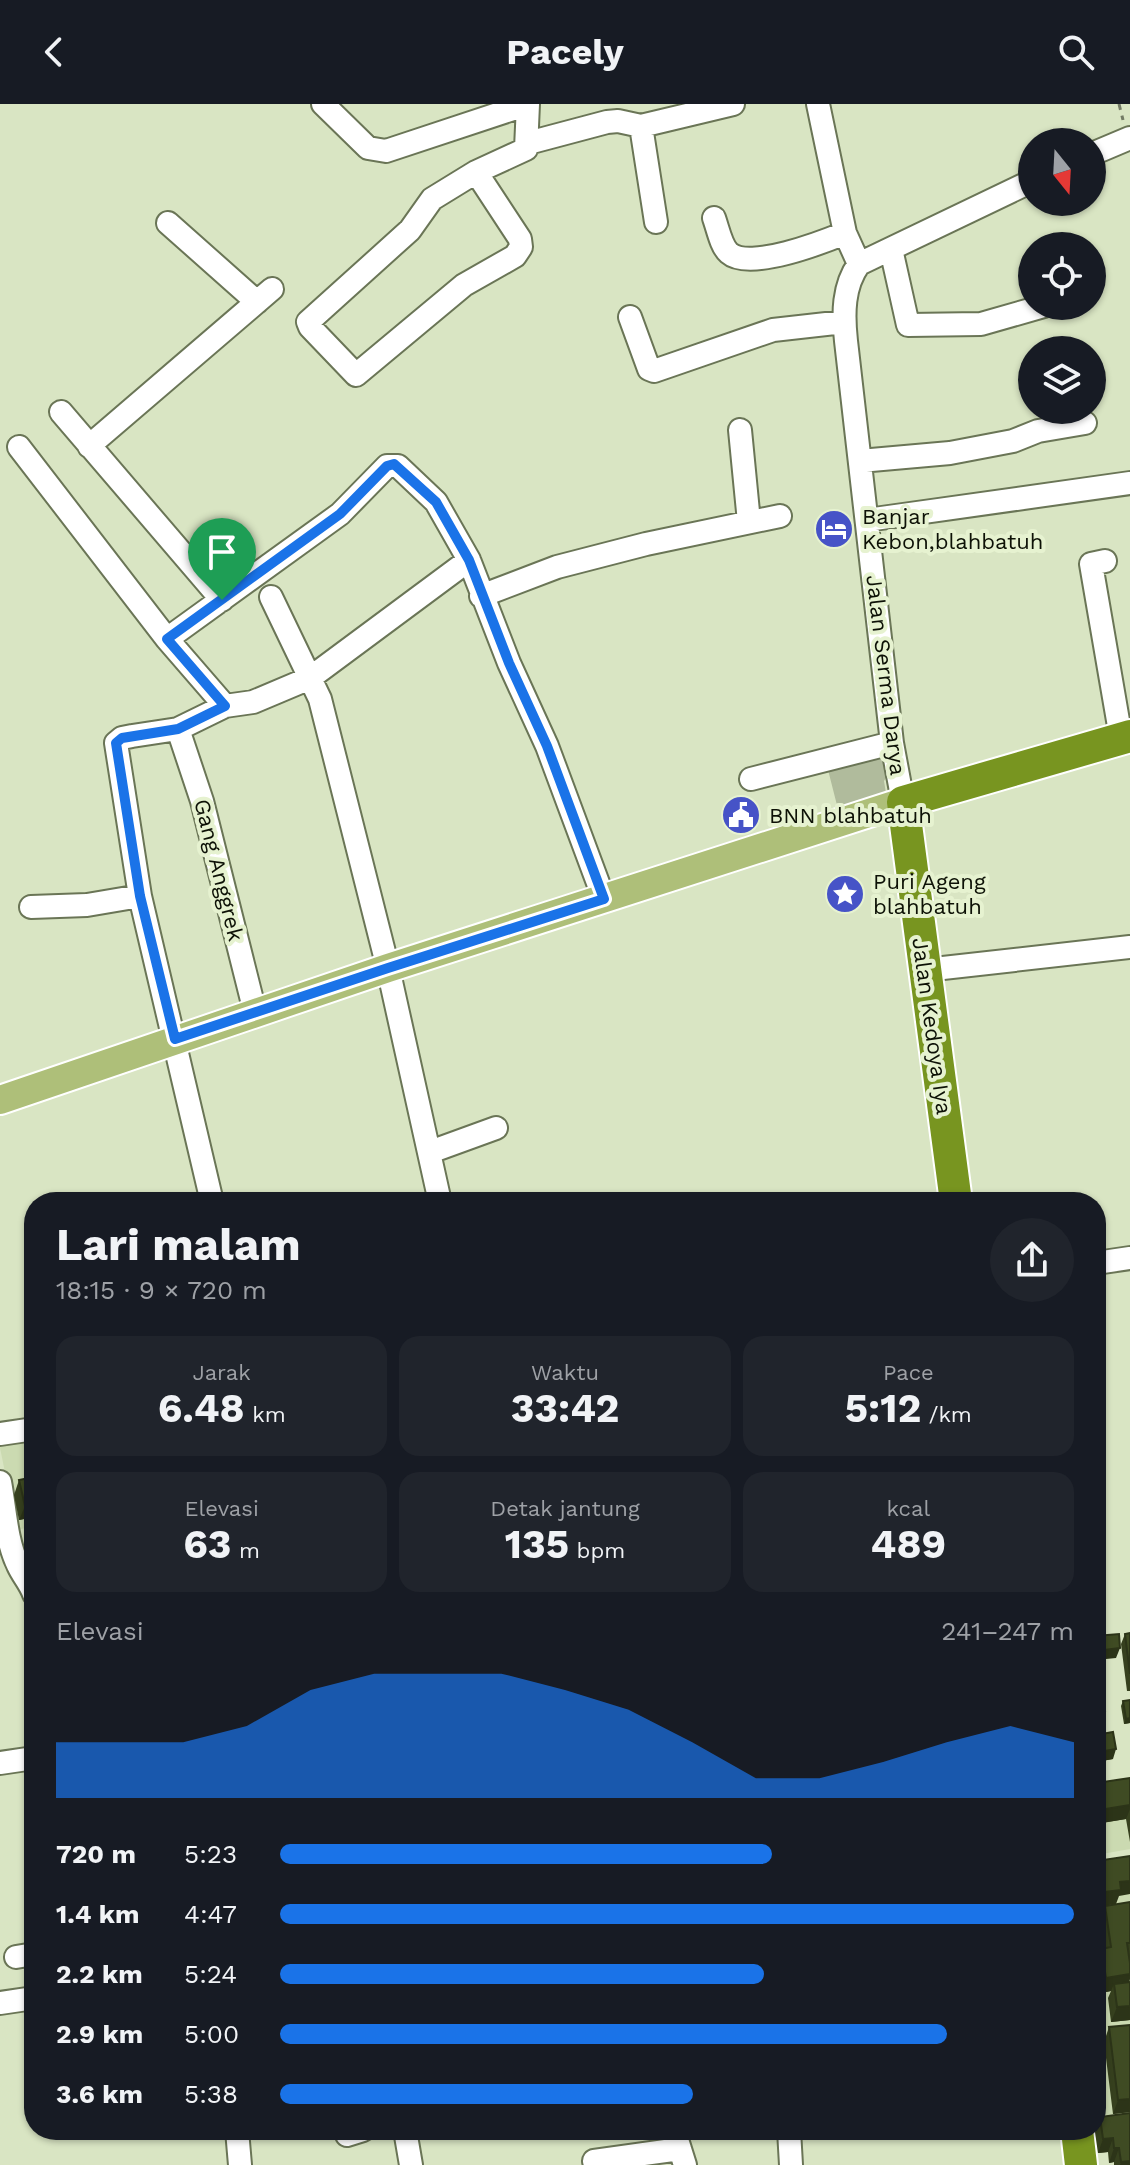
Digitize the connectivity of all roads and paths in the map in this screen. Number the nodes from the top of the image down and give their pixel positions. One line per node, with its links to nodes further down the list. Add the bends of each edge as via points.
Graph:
1 (323, 104): 6 (street, via 368,148 386,151 528,104)
2 (733, 104): 4 (street)
3 (818, 104): 13 (street)
4 (641, 126): 6 (street, via 613,121); 11 (street)
5 (1130, 138): 7 (street)
6 (528, 143): 8 (street, via 524,152)
7 (1106, 148)
8 (476, 172): 8 (street, via 432,199 410,230 308,322 358,375 464,285 515,256 521,247)
9 (1018, 188): 14 (street)
10 (714, 218): 13 (street, via 726,249 732,256 749,259)
11 (656, 222)
12 (168, 223): 22 (street, via 264,295)
13 (845, 233): 15 (street)
14 (891, 249): 15 (street); 16 (street, via 908,325 981,324)
15 (859, 264): 18 (street, Jalan Serma Darya, via 850,277)
16 (1018, 313)
17 (630, 317): 18 (street, via 654,371 773,330)
18 (844, 322): 24 (street, Jalan Serma Darya)
19 (61, 412): 22 (street)
20 (1079, 424): 24 (street, via 950,453)
21 (740, 430): 28 (street)
22 (89, 446): 33 (street)
23 (19, 447): 34 (street)
24 (860, 461): 27 (street, Jalan Serma Darya)
25 (1130, 483): 27 (street)
26 (780, 516): 28 (street)
27 (867, 520): 39 (street, Jalan Serma Darya)
28 (749, 522): 31 (street, via 557,567)
29 (469, 560): 31 (street); 33 (street, via 436,502 394,464 340,514); 35 (street)
30 (1105, 561): 38 (street, via 1091,564)
31 (481, 596): 43 (street, via 547,746)
32 (271, 597): 35 (street)
33 (222, 600): 34 (street)
34 (167, 639): 36 (street)
35 (313, 684): 36 (street); 46 (street)
36 (225, 706): 37 (street)
37 (178, 729): 42 (street, via 122,738 115,746); 48 (street, Gang Anggrek, via 202,801)
38 (1125, 737): 41 (highway)
39 (892, 743): 40 (street); 41 (street, Jalan Serma Darya)
40 (751, 779)
41 (903, 802): 43 (main road); 47 (highway, Jalan Kedoya Iya)
42 (140, 896): 44 (street); 49 (street)
43 (604, 899): 46 (main road)
44 (31, 907)
45 (1130, 947): 47 (street)
46 (388, 968): 48 (main road); 52 (street)
47 (925, 970): 55 (highway, Jalan Kedoya Iya)
48 (255, 1012): 49 (main road)
49 (175, 1039): 50 (main road); 53 (street)
50 (0, 1100)
51 (496, 1128): 52 (street)
52 (430, 1152): 54 (street)
53 (210, 1192)
54 (438, 1192)
55 (955, 1192)
56 (1130, 1259): 57 (street)
57 (1106, 1262)
58 (24, 1430): 59 (street)
59 (0, 1434)
60 (0, 1482): 61 (street, via 12,1548)
61 (24, 1574)
62 (24, 1759): 63 (street)
63 (0, 1763)
64 (24, 1999): 65 (street)
65 (0, 2003)
66 (238, 2140): 72 (street)
67 (407, 2140): 73 (street)
68 (790, 2140): 74 (street)
69 (1078, 2140): 75 (highway)
70 (679, 2148): 71 (street)
71 (594, 2161)
72 (240, 2165)
73 (411, 2165)
74 (791, 2165)
75 (1081, 2165)

